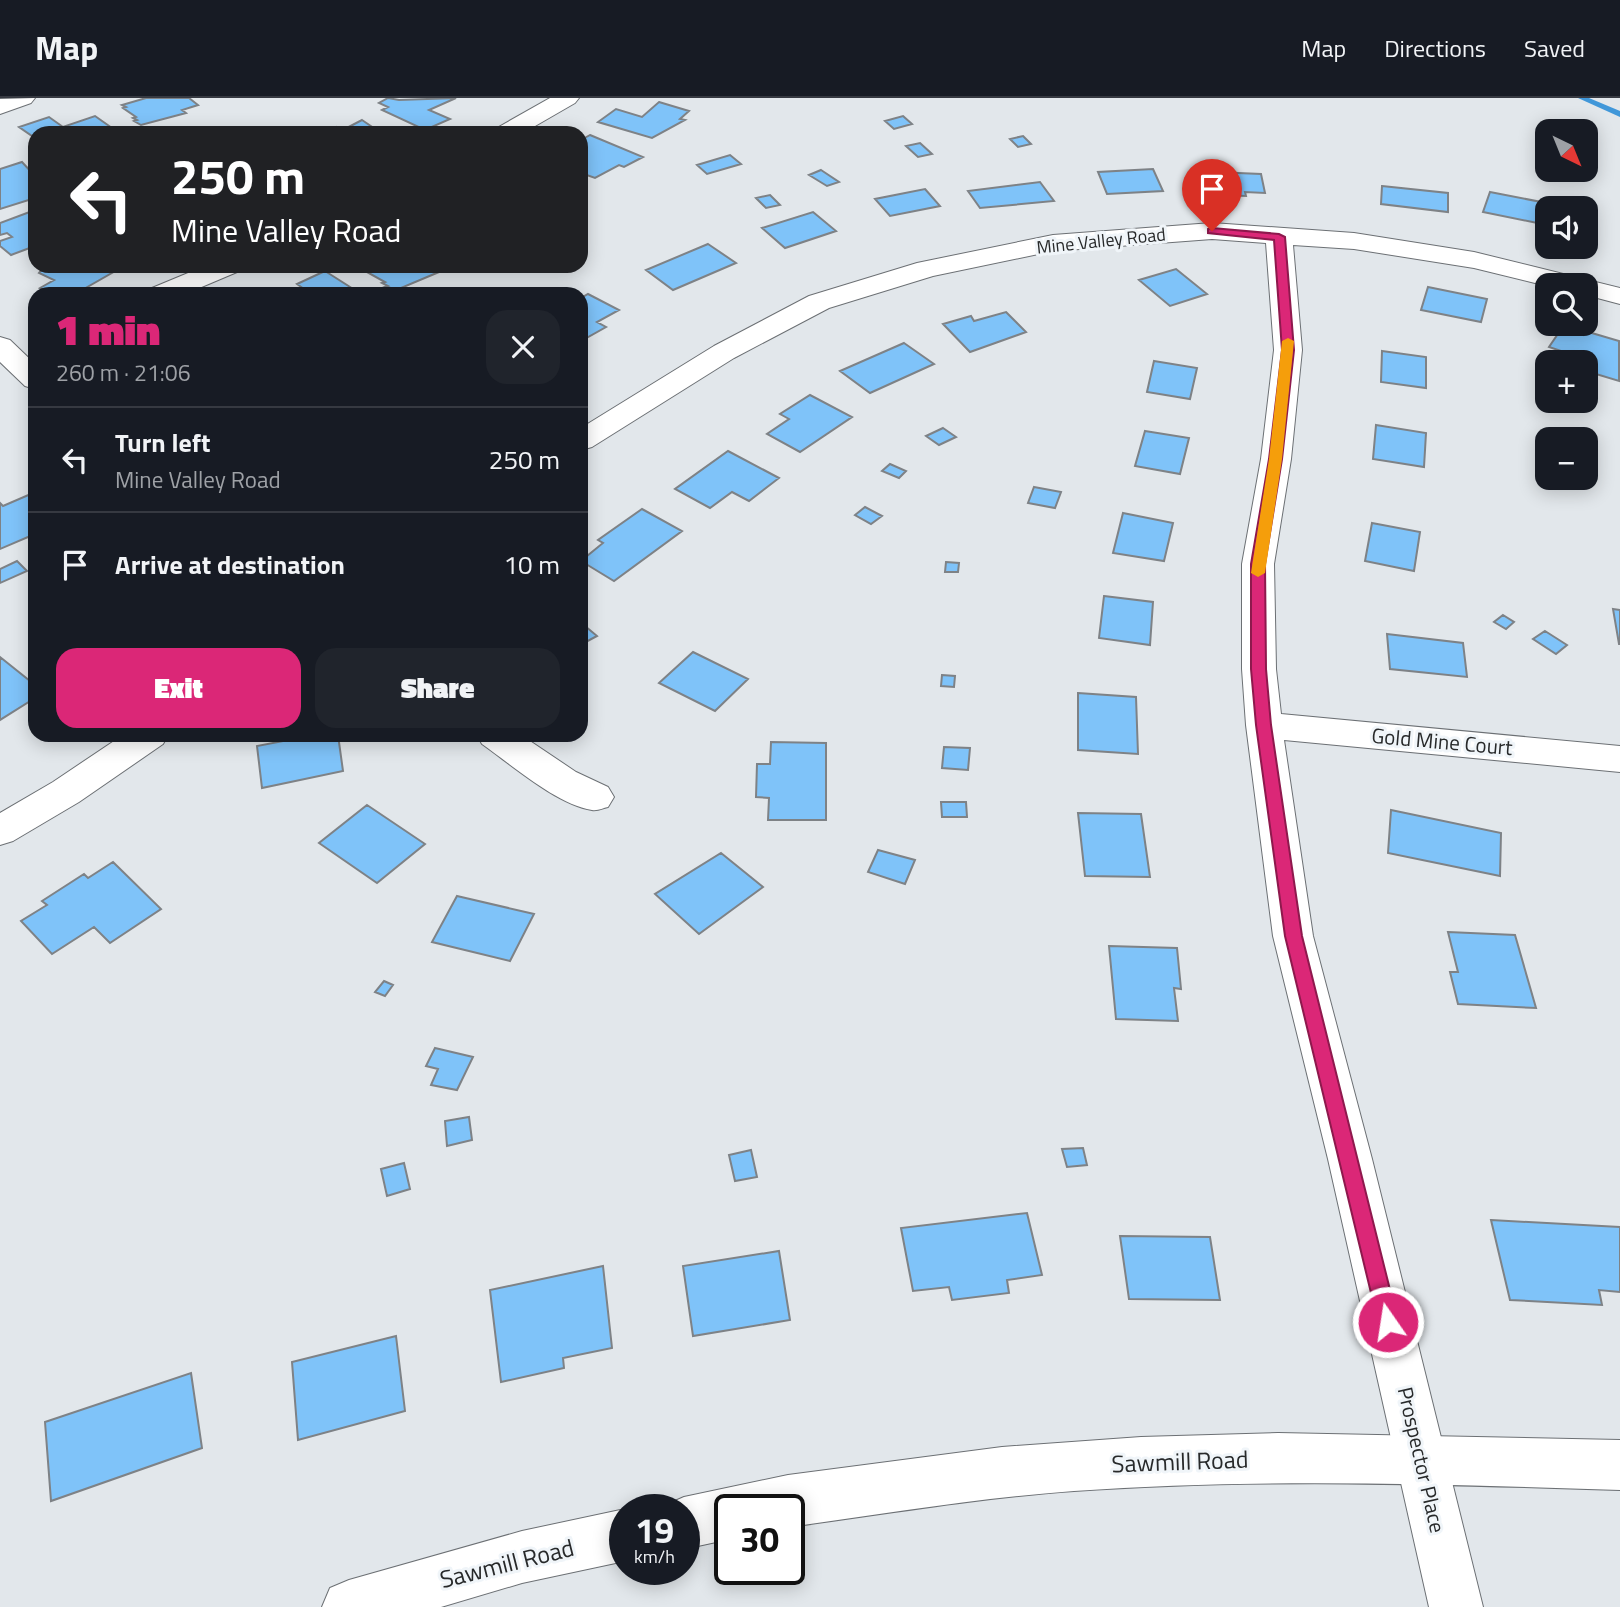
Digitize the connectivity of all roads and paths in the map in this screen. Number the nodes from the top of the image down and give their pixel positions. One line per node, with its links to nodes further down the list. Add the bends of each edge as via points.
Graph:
1 (23, 98): 3 (street)
2 (566, 98): 4 (street)
3 (0, 107)
4 (518, 126)
5 (1279, 237): 7 (street, Mine Valley Road, via 1354,241); 13 (street, Mine Valley Road, via 1212,231 1053,243 928,269 819,302 724,352); 14 (street, Prospector Place, via 1288,350 1258,564)
6 (212, 273): 8 (street)
7 (1535, 275)
8 (178, 287)
9 (1598, 290): 10 (street)
10 (1620, 296)
11 (16, 351): 12 (street)
12 (28, 369)
13 (588, 437)
14 (1264, 725): 17 (street, Gold Mine Court); 20 (street, Prospector Place, via 1293,936)
15 (140, 742): 19 (street)
16 (505, 742): 18 (street, via 563,782)
17 (1620, 759)
18 (595, 797)
19 (0, 831)
20 (1420, 1457): 21 (street, Sawmill Road); 22 (street, Sawmill Road, via 1072,1466); 25 (street, Prospector Place)
21 (1620, 1465)
22 (805, 1499)
23 (609, 1538): 24 (street, Sawmill Road, via 522,1557)
24 (349, 1607)
25 (1456, 1607)

